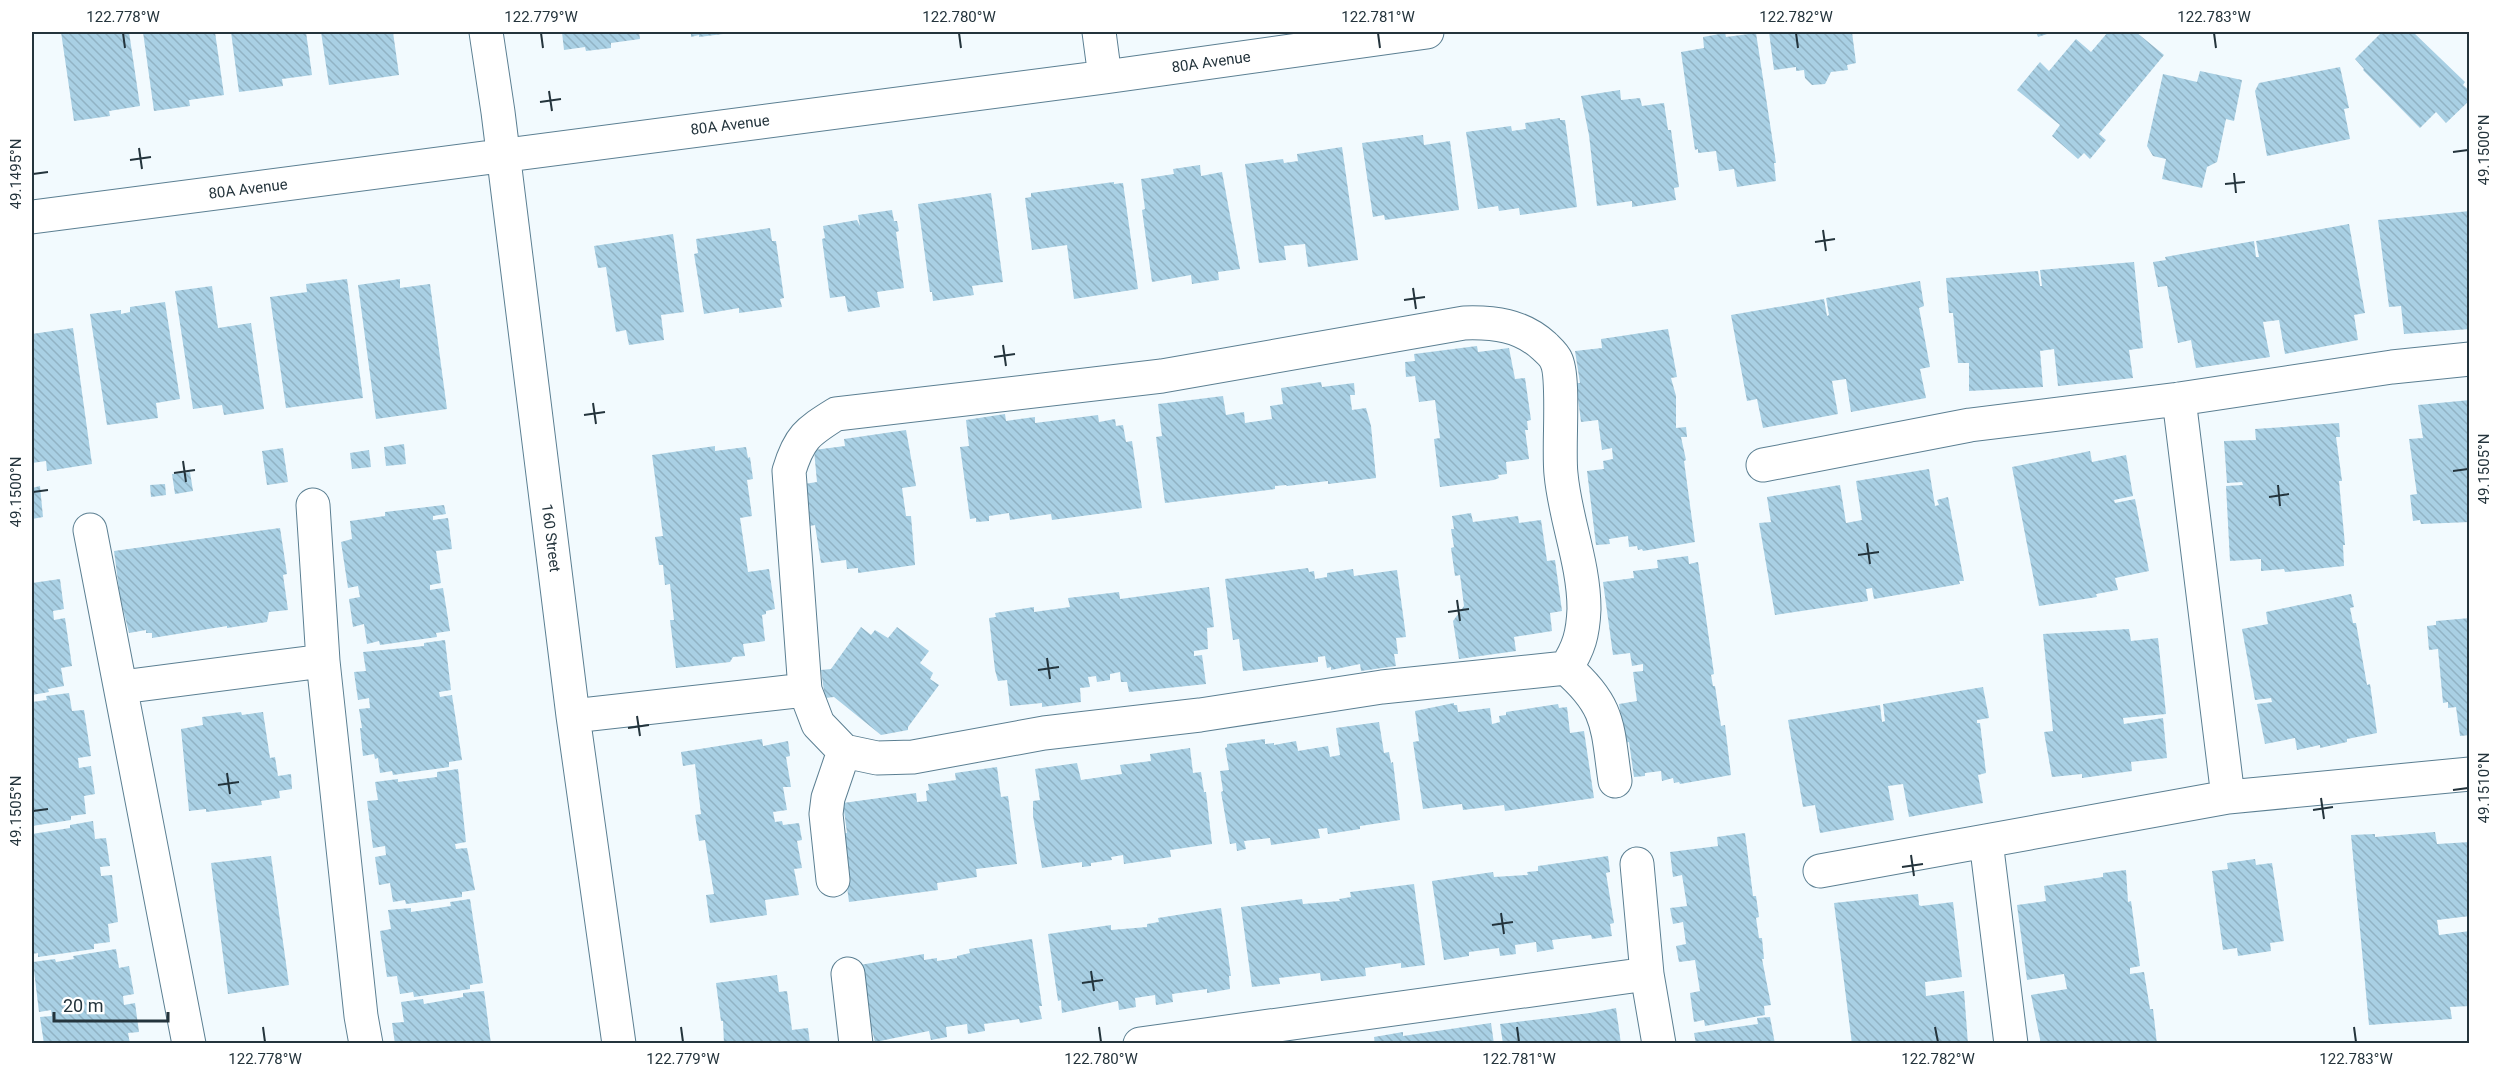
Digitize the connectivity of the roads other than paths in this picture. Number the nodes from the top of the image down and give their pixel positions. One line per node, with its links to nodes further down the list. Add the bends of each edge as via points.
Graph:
1 (486, 32): 5 (street, 160 Street)
2 (1099, 32): 4 (street)
3 (1427, 32): 4 (street, 80A Avenue)
4 (1105, 76): 5 (street, 80A Avenue)
5 (504, 155): 6 (street, 80A Avenue); 16 (street, 160 Street)
6 (32, 217)
7 (2469, 359): 8 (street)
8 (2179, 399): 9 (street, via 1970,426); 20 (street)
9 (1763, 465)
10 (313, 505): 12 (street)
11 (90, 530): 14 (street)
12 (323, 661): 14 (street); 28 (street)
13 (1566, 668): 15 (street, via 1579,648 1584,607 1561,474 1557,360 1535,338 1515,327 1491,322 1464,323 1162,376 836,414 811,429 796,448 789,471); 17 (street, via 1382,687 1044,734 913,757 877,758); 19 (street, via 1602,708)
14 (122, 687): 27 (street)
15 (805, 690): 16 (street); 17 (street, via 818,724)
16 (573, 716): 29 (street, 160 Street)
17 (844, 751): 24 (street, via 826,814)
18 (2469, 774): 20 (street)
19 (1615, 781)
20 (2228, 797): 21 (street)
21 (1986, 842): 23 (street); 33 (street)
22 (1637, 864): 26 (street)
23 (1820, 871)
24 (833, 880)
25 (848, 974): 30 (street)
26 (1647, 974): 31 (street); 32 (street)
27 (189, 1044)
28 (366, 1044)
29 (619, 1044)
30 (856, 1044)
31 (1140, 1044)
32 (1659, 1044)
33 (2012, 1044)

